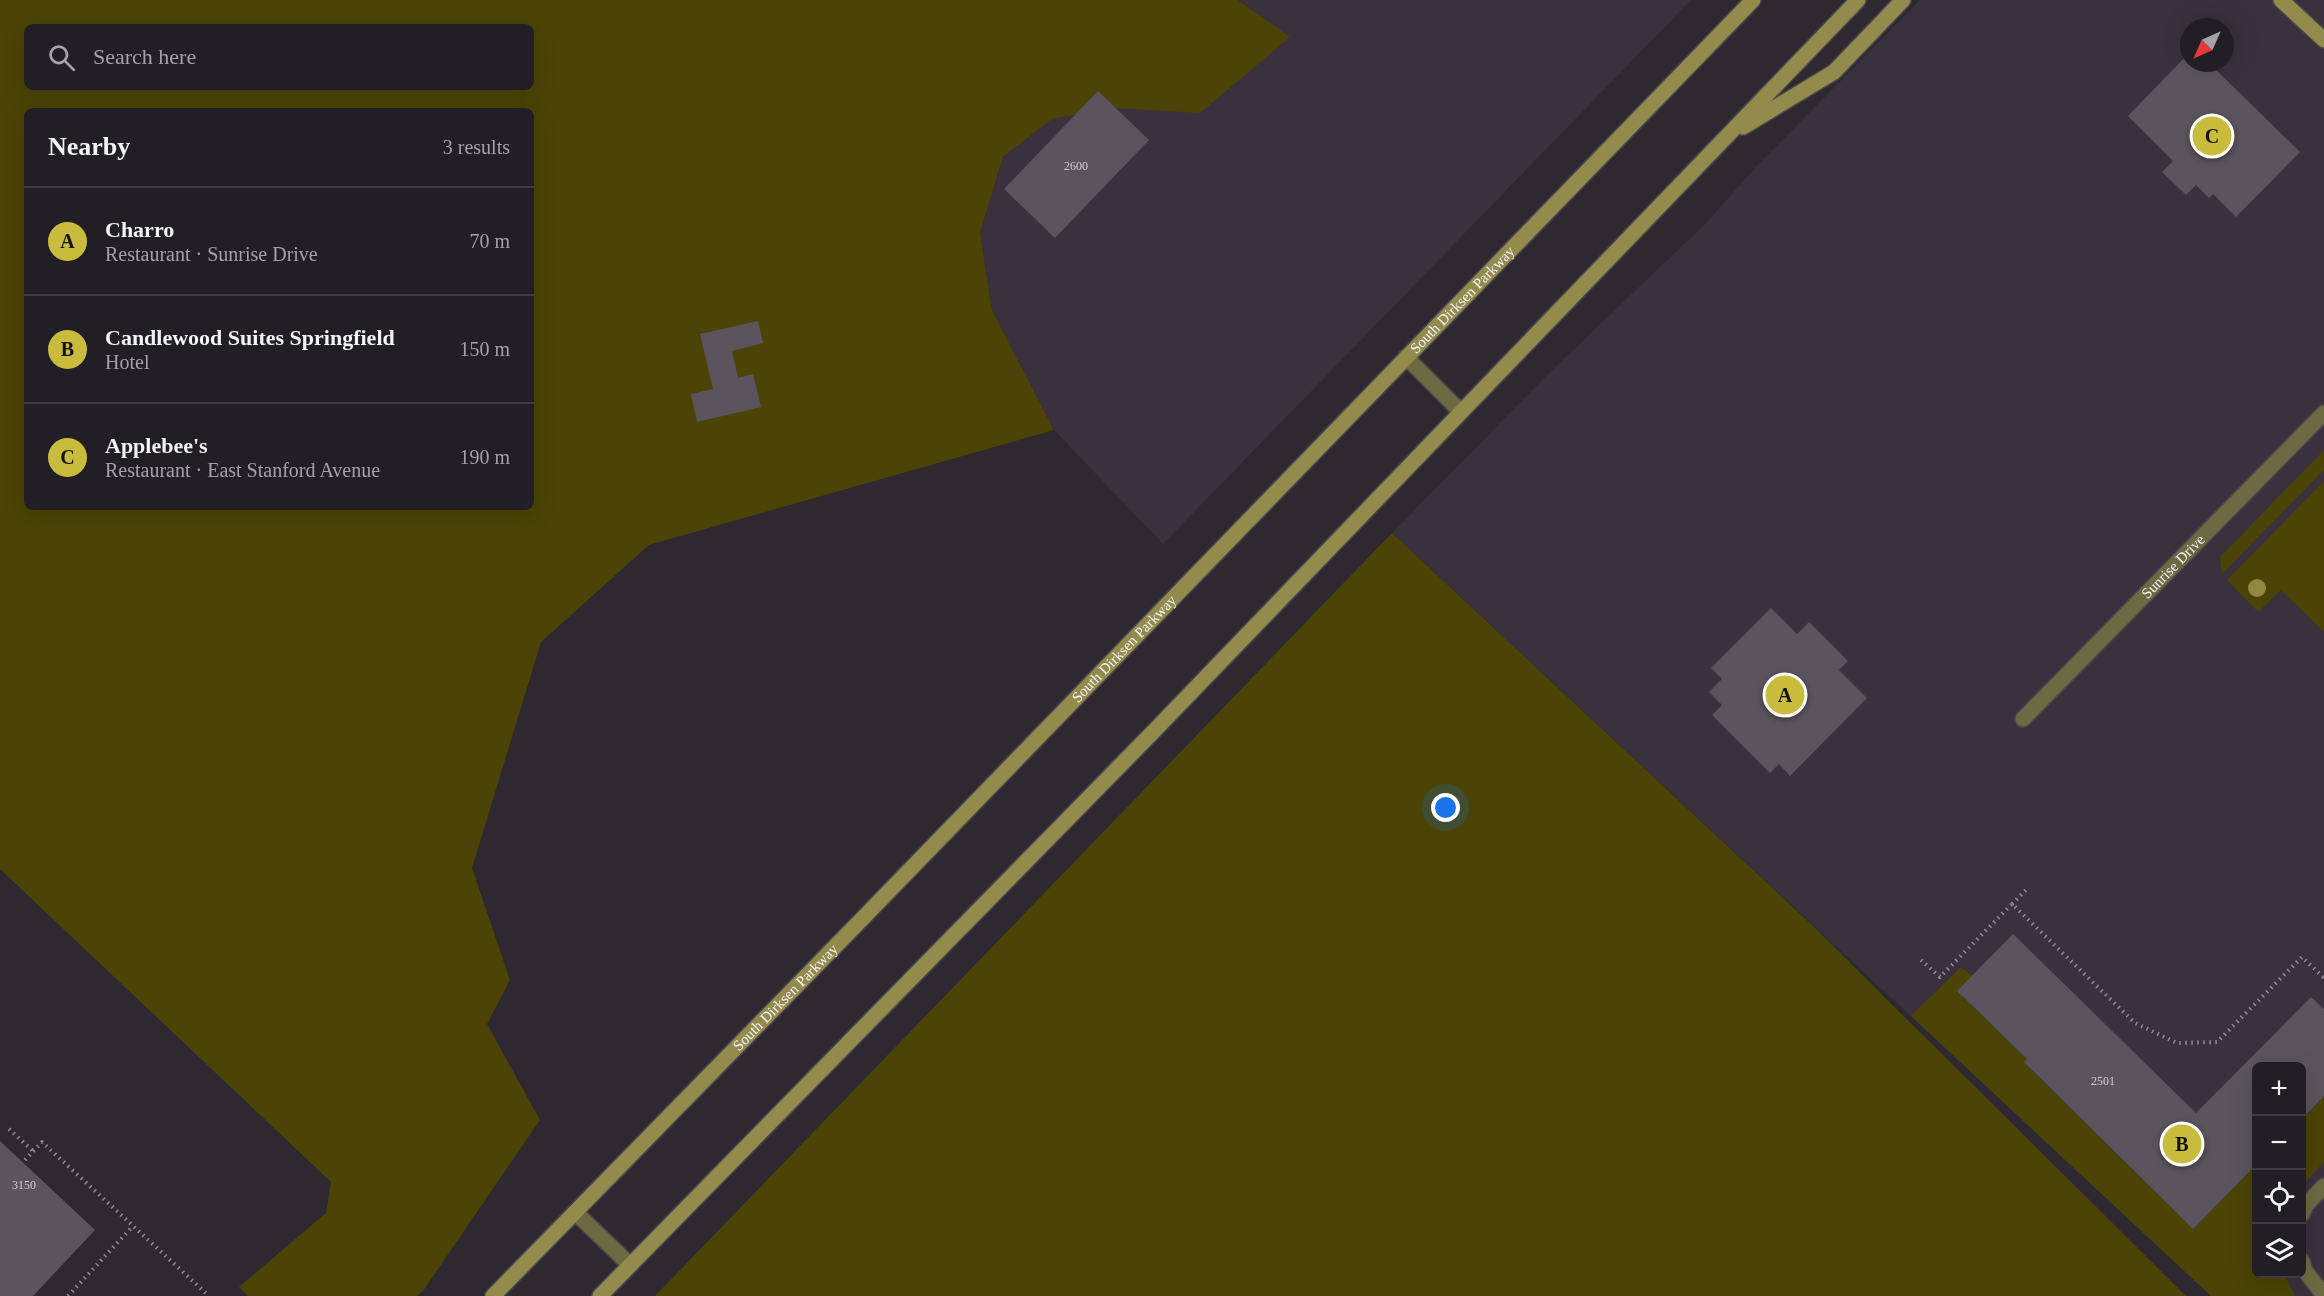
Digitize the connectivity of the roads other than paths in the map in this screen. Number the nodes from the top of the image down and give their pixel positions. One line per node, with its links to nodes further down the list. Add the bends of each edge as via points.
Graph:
1 (1753, 0): 9 (main road, South Dirksen Parkway)
2 (1858, 0): 8 (main road)
3 (1903, 0): 8 (main road, via 1834,72)
4 (2281, 0): 6 (main road)
5 (2296, 0): 6 (main road)
6 (2310, 27): 7 (main road)
7 (2324, 40)
8 (1725, 137): 10 (main road)
9 (1406, 357): 10 (street); 15 (main road, South Dirksen Parkway)
10 (1460, 411): 16 (main road, via 1154,731)
11 (2324, 413): 12 (street, Sunrise Drive)
12 (2023, 719)
13 (2324, 1186): 14 (street)
14 (2306, 1205)
15 (575, 1212): 16 (street); 19 (main road, South Dirksen Parkway)
16 (630, 1265): 20 (main road)
17 (2306, 1272): 18 (street)
18 (2324, 1295)
19 (493, 1296)
20 (600, 1296)

